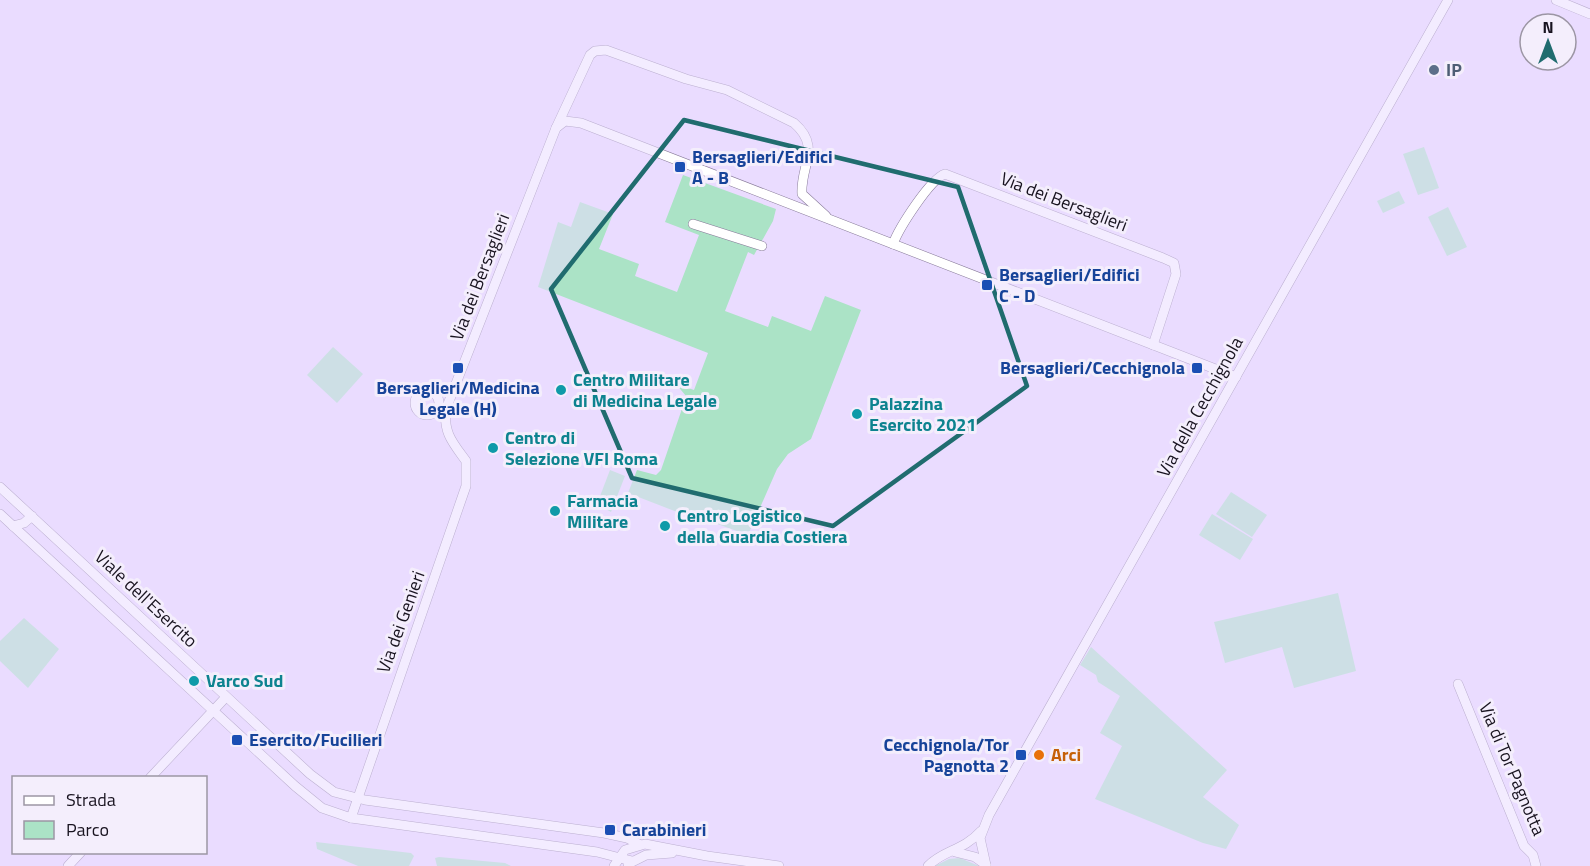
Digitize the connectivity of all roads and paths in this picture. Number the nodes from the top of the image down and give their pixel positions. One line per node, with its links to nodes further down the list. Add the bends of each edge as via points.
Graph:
1 (1448, 0): 10 (street, Via della Cecchignola)
2 (1556, 0): 3 (street)
3 (1590, 14)
4 (556, 128): 5 (street, Via dei Bersaglieri, via 565,121 581,123); 5 (street, Via dei Bersaglieri, via 585,64 595,51 606,50 641,61 727,90 803,130 810,154 802,194); 11 (street, Via dei Bersaglieri, via 446,409 444,422)
5 (830, 220): 7 (street, Via dei Bersaglieri)
6 (693, 224): 8 (street)
7 (892, 244): 9 (street, Via dei Bersaglieri); 9 (street, Via dei Bersaglieri, via 899,227 932,181 945,174 1163,258 1174,263 1176,274)
8 (762, 246)
9 (1154, 345): 10 (street, Via dei Bersaglieri)
10 (1236, 376): 24 (street, Via della Cecchignola)
11 (449, 440): 22 (street, Via dei Genieri, via 466,461 463,495)
12 (0, 486): 14 (street, Viale dell'Esercito)
13 (0, 514): 15 (street, Viale dell'Esercito)
14 (32, 516): 15 (street); 16 (street, Viale dell'Esercito)
15 (13, 526): 17 (street, Viale dell'Esercito)
16 (187, 660): 17 (street); 19 (street, Viale dell'Esercito)
17 (174, 674): 20 (street, Viale dell'Esercito)
18 (1458, 684): 37 (street, Via di Tor Pagnotta, via 1524,846 1533,855)
19 (226, 696): 20 (street); 22 (street, Viale dell'Esercito, via 322,784)
20 (213, 711): 21 (street); 23 (street, Viale dell'Esercito, via 317,805)
21 (151, 776)
22 (356, 799): 23 (street, Via dei Genieri); 25 (street, Viale dell'Esercito)
23 (351, 818): 27 (street, Viale dell'Esercito)
24 (981, 831): 28 (street, Via della Cecchignola); 33 (street)
25 (604, 833): 26 (street, Viale dell'Esercito); 27 (street, via 597,842)
26 (639, 844): 29 (street); 31 (street, via 625,849); 32 (street)
27 (597, 852): 31 (street)
28 (953, 852): 33 (street, via 970,855); 36 (street, Via della Cecchignola)
29 (683, 853): 32 (street, via 651,854); 35 (street)
30 (79, 854): 34 (street)
31 (614, 863): 32 (street)
32 (629, 863)
33 (986, 865)
34 (68, 866)
35 (779, 866)
36 (928, 866)
37 (1536, 866)

